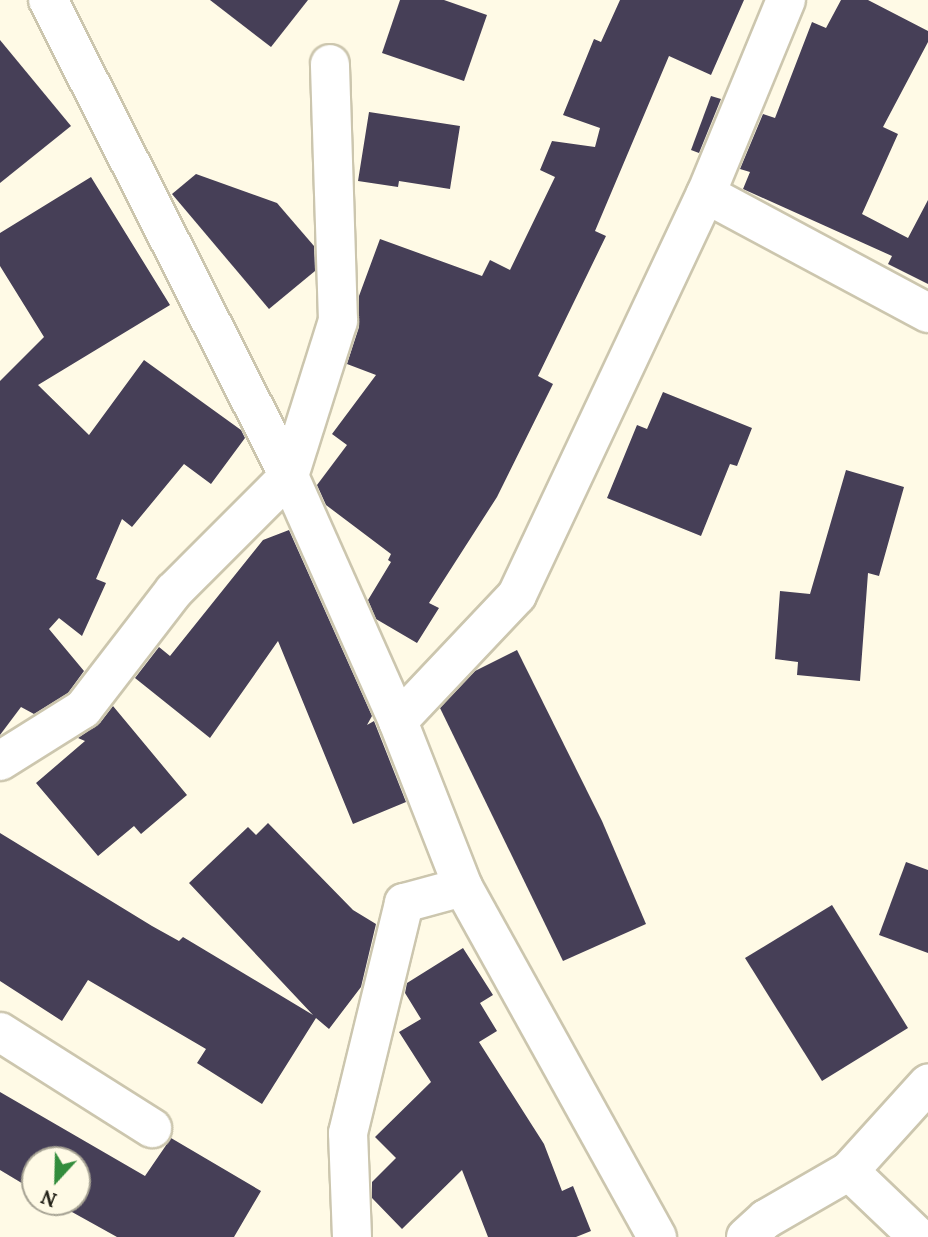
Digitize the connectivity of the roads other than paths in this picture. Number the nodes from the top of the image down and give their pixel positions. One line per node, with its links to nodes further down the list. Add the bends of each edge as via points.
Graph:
1 (48, 0): 6 (street)
2 (786, 0): 4 (street)
3 (330, 64): 6 (street, via 338,321)
4 (706, 194): 5 (street); 7 (street, via 517,595)
5 (928, 313)
6 (289, 477): 7 (street); 8 (street, via 174,592 83,709)
7 (398, 721): 9 (street)
8 (0, 761)
9 (463, 887): 14 (street, via 404,903 348,1133); 15 (street)
10 (0, 1032): 12 (street)
11 (928, 1084): 13 (street)
12 (152, 1128)
13 (849, 1171): 16 (street, via 766,1219); 17 (street)
14 (352, 1237)
15 (657, 1237)
16 (746, 1237)
17 (918, 1237)

